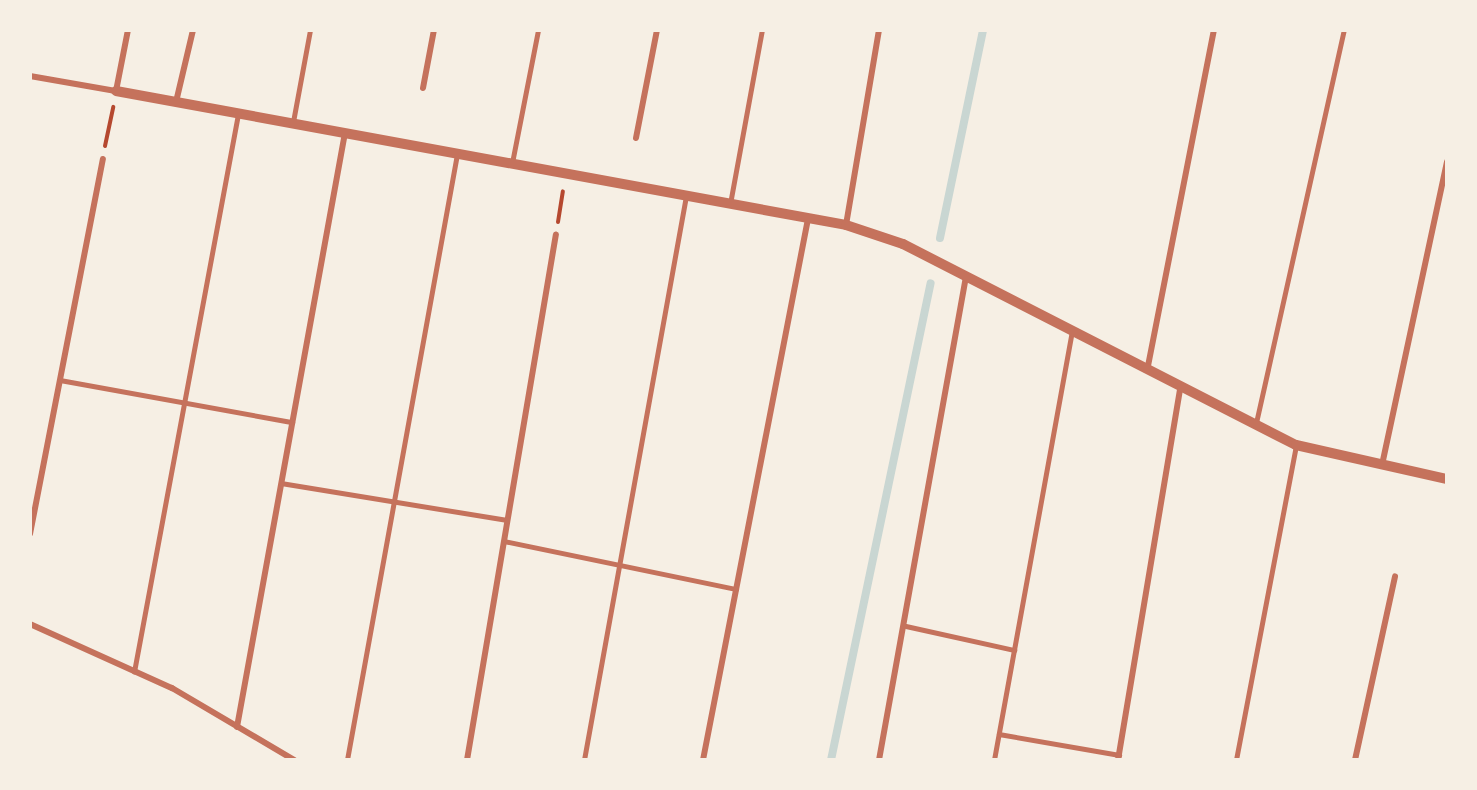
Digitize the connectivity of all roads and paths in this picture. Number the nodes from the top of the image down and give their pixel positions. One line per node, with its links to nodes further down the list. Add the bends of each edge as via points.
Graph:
1 (128, 30): 13 (street)
2 (193, 30): 14 (street)
3 (310, 30): 16 (lane)
4 (434, 30): 12 (street)
5 (538, 30): 22 (lane)
6 (657, 30): 18 (street)
7 (762, 30): 26 (lane)
8 (879, 30): 28 (street)
9 (1214, 30): 32 (street)
10 (1344, 30): 37 (lane)
11 (30, 76): 13 (street)
12 (423, 88)
13 (116, 91): 14 (street); 20 (path)
14 (176, 102): 15 (street)
15 (238, 114): 16 (street); 35 (lane)
16 (292, 123): 17 (street)
17 (345, 134): 19 (street); 36 (street)
18 (636, 138)
19 (457, 154): 22 (street); 42 (lane)
20 (103, 159): 33 (street)
21 (1447, 162): 24 (street)
22 (511, 164): 23 (street)
23 (566, 174): 25 (street); 29 (path)
24 (1444, 194): 39 (street)
25 (686, 196): 26 (street); 46 (lane)
26 (730, 204): 27 (street)
27 (808, 219): 28 (street); 48 (street)
28 (846, 225): 30 (street, via 903,244)
29 (556, 234): 43 (street)
30 (966, 276): 31 (street); 50 (street)
31 (1072, 332): 32 (street); 51 (lane)
32 (1148, 366): 34 (street)
33 (60, 380): 35 (lane); 44 (street)
34 (1181, 385): 37 (street); 55 (street)
35 (184, 402): 36 (lane); 52 (lane)
36 (292, 422): 41 (street)
37 (1256, 423): 38 (street)
38 (1296, 444): 39 (street); 63 (lane)
39 (1382, 466): 40 (street)
40 (1447, 479)
41 (281, 483): 42 (lane); 53 (street)
42 (394, 502): 43 (lane); 57 (lane)
43 (507, 520): 45 (street)
44 (30, 534)
45 (504, 541): 46 (lane); 58 (street)
46 (619, 565): 48 (lane); 59 (lane)
47 (1395, 576): 64 (street)
48 (736, 589): 60 (street)
49 (30, 624): 52 (street)
50 (906, 626): 51 (lane); 61 (street)
51 (1014, 650): 54 (lane)
52 (134, 672): 53 (street, via 172,688)
53 (237, 726): 56 (street)
54 (999, 734): 55 (lane); 62 (lane)
55 (1119, 758)
56 (294, 760)
57 (347, 760)
58 (467, 760)
59 (584, 760)
60 (703, 760)
61 (879, 760)
62 (994, 760)
63 (1236, 760)
64 (1355, 760)

